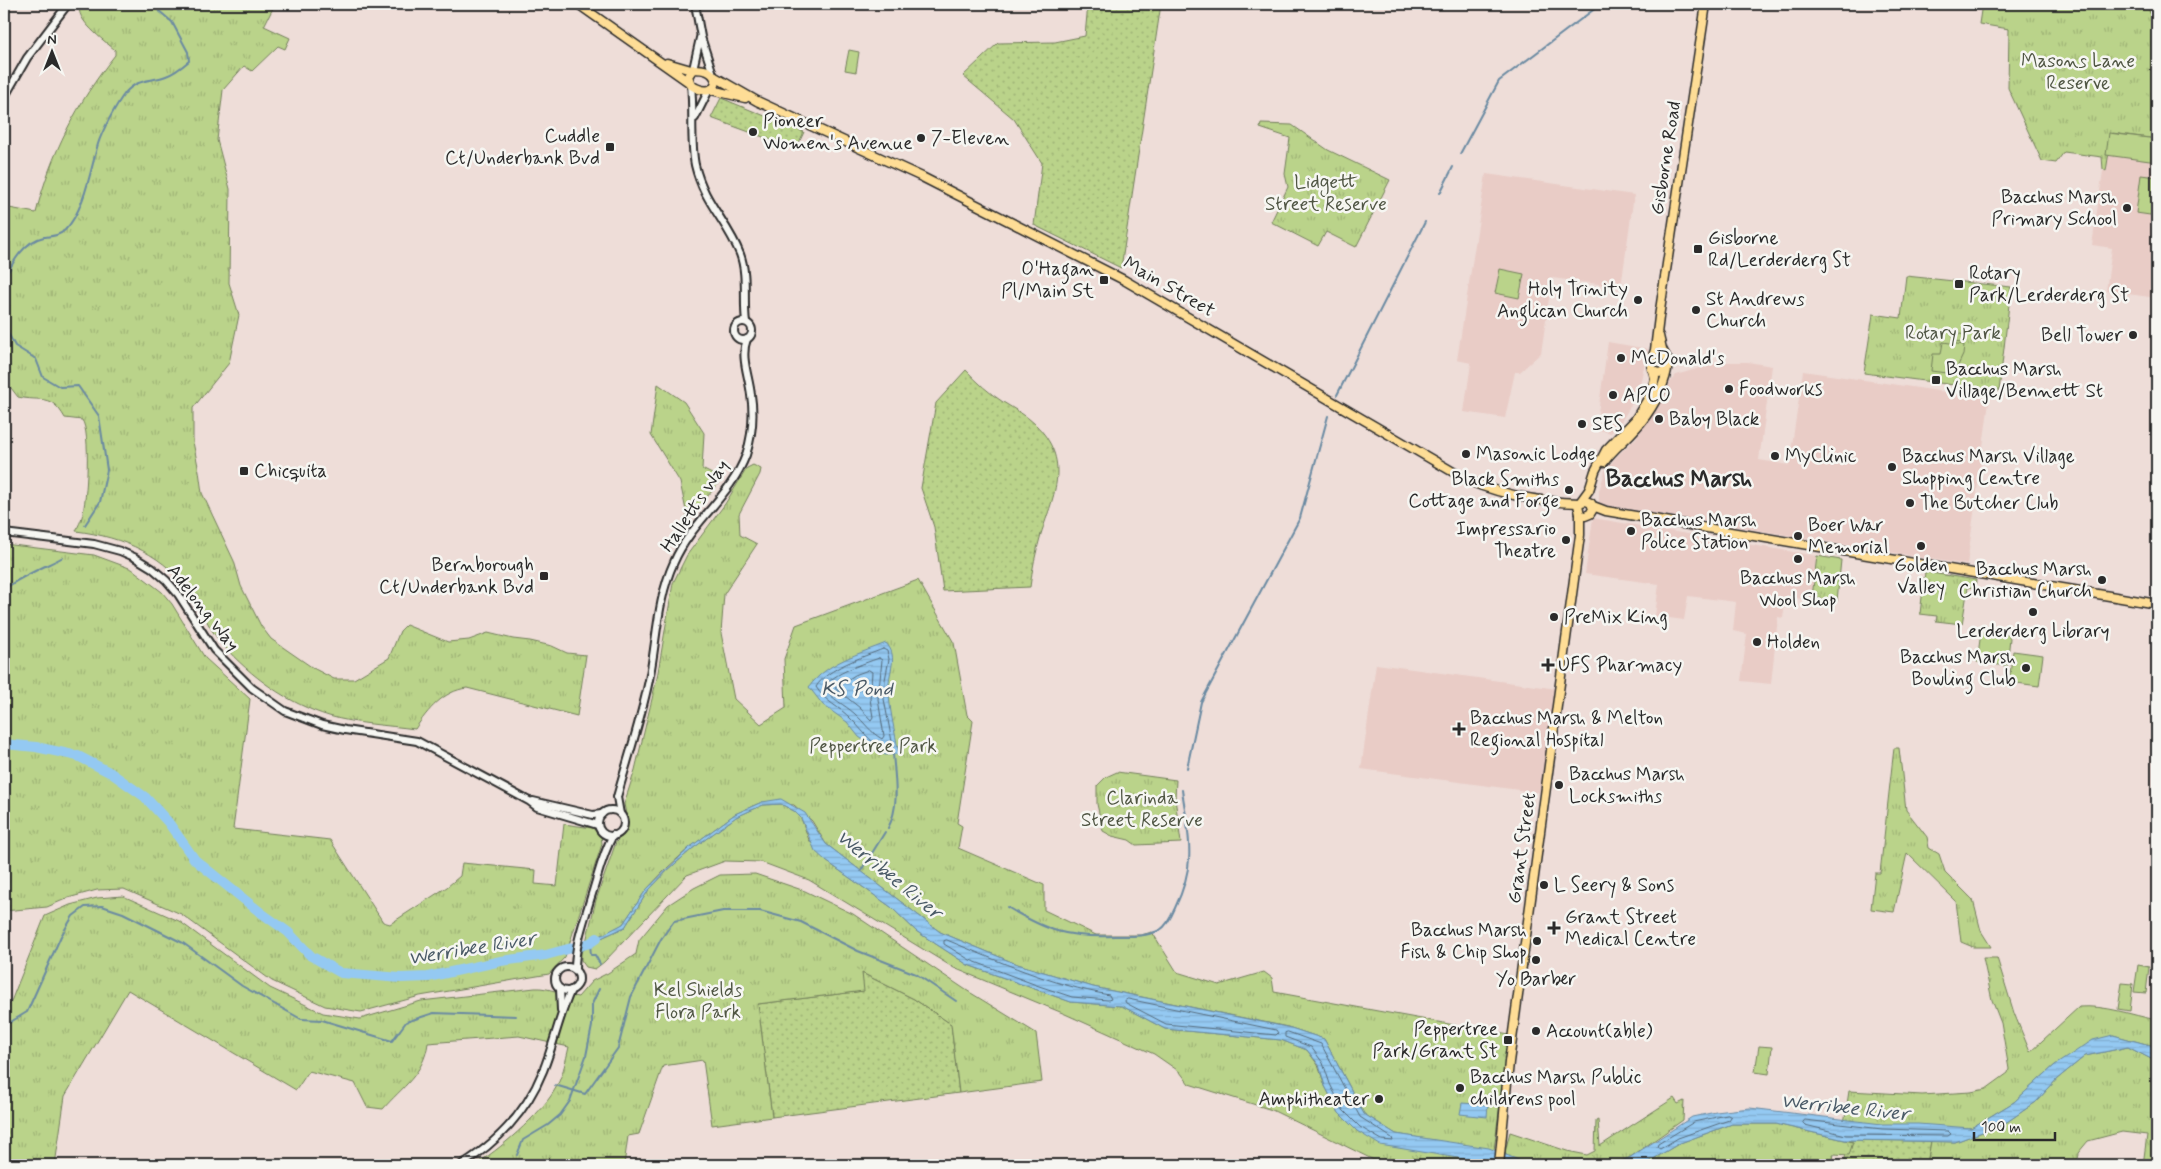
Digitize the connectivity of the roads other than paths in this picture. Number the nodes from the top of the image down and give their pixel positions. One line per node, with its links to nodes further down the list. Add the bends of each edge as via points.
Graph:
1 (68, 4): 11 (street, via 27,58)
2 (578, 4): 6 (main road)
3 (695, 4): 5 (street)
4 (1706, 4): 14 (main road, Gisborne Road)
5 (701, 37): 7 (street); 8 (street)
6 (641, 48): 7 (main road, via 669,64); 9 (main road)
7 (692, 69): 8 (main road, via 704,69); 9 (main road, via 688,76)
8 (714, 75): 10 (main road, via 716,84); 12 (main road, Main Street)
9 (690, 84): 10 (main road); 13 (street)
10 (710, 90): 12 (main road, Main Street); 13 (street)
11 (5, 95)
12 (757, 101): 22 (main road, Main Street, via 931,181 1124,280 1467,480 1505,494)
13 (694, 122): 15 (street, via 693,149 699,179 741,256 744,270)
14 (1659, 317): 17 (main road, Gisborne Road); 18 (main road, Gisborne Road, via 1660,343)
15 (743, 322): 16 (street, via 750,326 752,332); 16 (street, via 736,325 734,331)
16 (744, 342): 28 (street, Halletts Way, via 752,396 746,454 724,494 675,560 659,611 646,692)
17 (1654, 356): 18 (main road); 19 (main road)
18 (1666, 356): 20 (main road, via 1670,364)
19 (1652, 368): 20 (main road, via 1658,373); 21 (main road, via 1655,383 1650,399 1606,450)
20 (1667, 370): 23 (main road, via 1648,412 1602,466 1596,480)
21 (1581, 502): 22 (main road, Main Street); 23 (main road, Main Street, via 1589,501); 24 (main road, Grant Street)
22 (1560, 503): 24 (main road, Main Street)
23 (1592, 510): 24 (main road, via 1585,516); 26 (main road, Grant Street); 27 (main road)
24 (1580, 513): 26 (main road, Grant Street)
25 (4, 533): 29 (street, Adelong Way, via 94,544 134,557 166,580 214,650 252,688 285,711 322,725 417,741)
26 (1580, 535): 44 (main road, Grant Street, via 1509,1062)
27 (2157, 604)
28 (618, 797): 30 (street, Halletts Way); 32 (street, Halletts Way)
29 (529, 801): 31 (street, Adelong Way, via 593,815); 33 (street, Adelong Way, via 538,807)
30 (609, 810): 31 (street); 32 (street)
31 (602, 814): 33 (street)
32 (620, 814): 35 (street, via 623,825 620,832)
33 (598, 825): 34 (street)
34 (602, 832): 35 (street); 36 (street)
35 (613, 835): 36 (street)
36 (605, 850): 37 (street)
37 (576, 951): 38 (street); 39 (street)
38 (564, 967): 39 (street); 40 (street, via 555,978)
39 (575, 969): 41 (street, via 579,982)
40 (560, 989): 41 (street); 42 (street)
41 (571, 990): 42 (street)
42 (561, 1011): 43 (street, via 544,1070 531,1098 502,1133 479,1154)
43 (460, 1165)
44 (1499, 1165)

